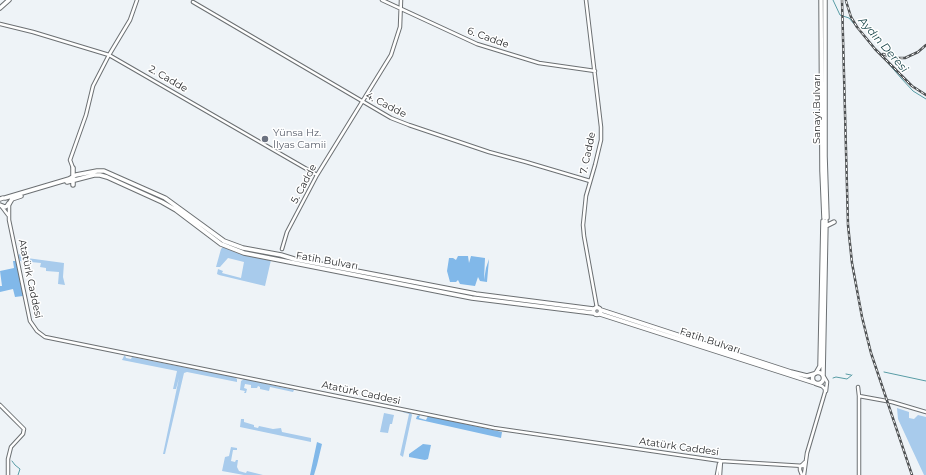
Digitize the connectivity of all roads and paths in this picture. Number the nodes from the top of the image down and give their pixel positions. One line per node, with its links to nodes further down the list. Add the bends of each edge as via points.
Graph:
1 (6, 0): 10 (main road)
2 (9, 0): 10 (main road)
3 (137, 0): 15 (street, via 130,20)
4 (382, 0): 11 (street, 6. Cadde)
5 (586, 0): 16 (street, 7. Cadde)
6 (821, 0): 28 (main road, Sanayi Bulvarı, via 822,171)
7 (825, 0): 28 (main road, Sanayi Bulvarı)
8 (401, 1): 11 (street, 5. Cadde); 11 (street)
9 (193, 2): 17 (street, 4. Cadde)
10 (0, 6)
11 (398, 6): 12 (street, 6. Cadde); 13 (street, 5. Cadde)
12 (405, 10): 13 (street); 16 (street, 6. Cadde, via 484,46 539,63)
13 (400, 14): 17 (street, 5. Cadde, via 399,31 391,55)
14 (0, 24): 15 (street, 2. Cadde)
15 (109, 54): 18 (street, via 93,86 70,160); 19 (street, 2. Cadde)
16 (594, 71): 22 (street, 7. Cadde, via 601,140)
17 (362, 101): 19 (street, 5. Cadde); 22 (street, 4. Cadde, via 409,125 489,152)
18 (73, 168): 20 (main road); 21 (main road)
19 (317, 175): 31 (street, 5. Cadde, via 287,232)
20 (79, 176): 21 (main road); 32 (main road, Fatih Bulvarı, via 99,171 106,172 162,197 224,241 243,248); 34 (main road, Fatih Bulvarı, via 107,177 162,202 227,247)
21 (73, 178): 23 (main road); 23 (main road, via 73,185); 24 (main road)
22 (590, 181): 37 (street, 7. Cadde, via 583,224)
23 (69, 182): 25 (main road, via 15,198)
24 (2, 199): 25 (main road, via 8,200)
25 (9, 204): 26 (main road, via 6,207); 27 (street)
26 (1, 206): 27 (street)
27 (8, 215): 49 (street, Atatürk Caddesi, via 30,321 38,333 45,337 494,428)
28 (825, 220): 30 (main road, Sanayi Bulvarı); 39 (main road, Sanayi Bulvarı, via 820,366)
29 (834, 222): 30 (main road)
30 (826, 226): 40 (main road, Sanayi Bulvarı)
31 (282, 249)
32 (277, 254): 33 (main road, Fatih Bulvarı); 34 (main road)
33 (283, 256): 35 (main road); 36 (main road, Fatih Bulvarı)
34 (276, 260): 35 (main road, Fatih Bulvarı)
35 (282, 261): 36 (main road, Fatih Bulvarı)
36 (380, 277): 37 (main road, Fatih Bulvarı, via 476,294); 38 (main road, Fatih Bulvarı, via 472,298)
37 (598, 310): 38 (main road); 38 (main road, Fatih Bulvarı); 39 (main road, Fatih Bulvarı, via 791,372 806,376); 41 (main road, Fatih Bulvarı)
38 (593, 313)
39 (815, 374): 40 (main road, via 819,373); 41 (main road, via 812,380)
40 (823, 377): 41 (main road, via 822,383); 43 (street)
41 (815, 383): 42 (street)
42 (822, 386): 43 (street); 46 (street, via 825,390)
43 (827, 387): 46 (street)
44 (858, 387): 45 (street)
45 (859, 396): 48 (street); 57 (street)
46 (823, 401): 50 (street)
47 (0, 405): 54 (street, via 24,430 11,448)
48 (926, 412)
49 (721, 461): 52 (street, Atatürk Caddesi); 55 (street)
50 (805, 462): 51 (street); 52 (street)
51 (804, 466): 52 (street); 53 (street)
52 (800, 468): 53 (street); 56 (street)
53 (804, 471): 56 (street)
54 (8, 475)
55 (718, 475)
56 (803, 475)
57 (859, 475)

